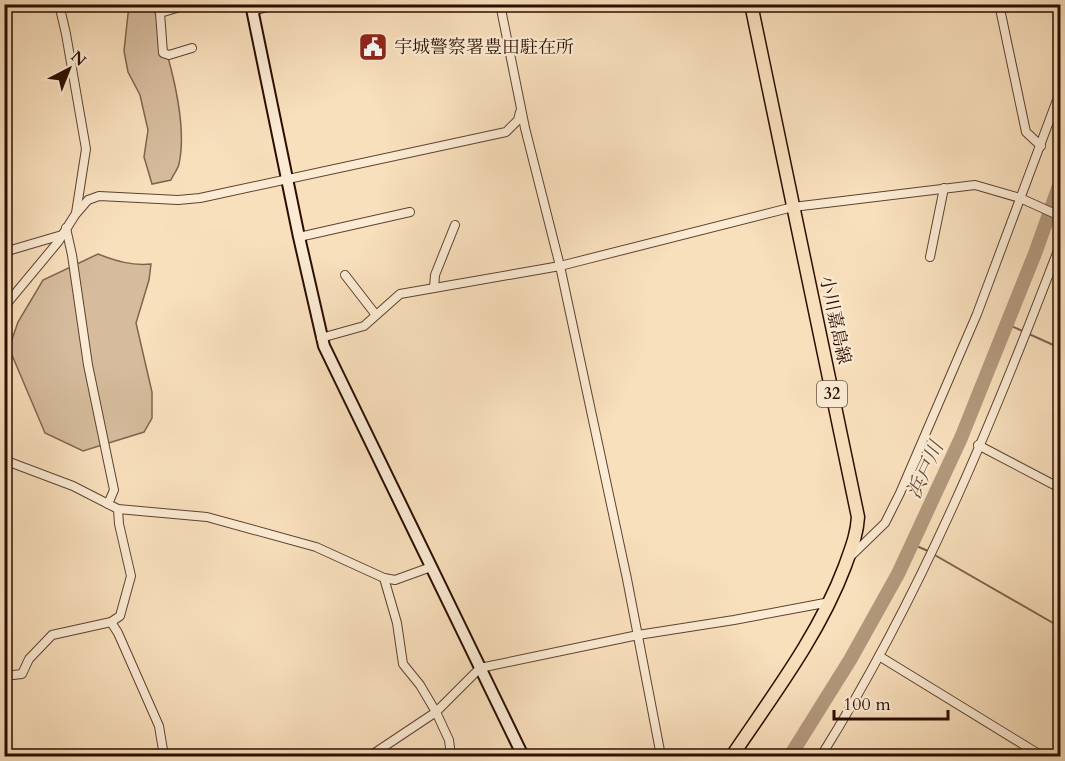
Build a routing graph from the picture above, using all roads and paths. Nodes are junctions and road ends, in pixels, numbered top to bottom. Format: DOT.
graph roads {
  1 [pos="58,4"];
  2 [pos="156,4"];
  3 [pos="190,4"];
  4 [pos="279,4"];
  5 [pos="500,4"];
  6 [pos="751,4"];
  7 [pos="999,4"];
  8 [pos="252,8"];
  9 [pos="160,13"];
  10 [pos="192,48"];
  11 [pos="1060,92"];
  12 [pos="521,106"];
  13 [pos="1041,146"];
  14 [pos="287,179"];
  15 [pos="944,188"];
  16 [pos="1020,198"];
  17 [pos="793,207"];
  18 [pos="410,212"];
  19 [pos="75,215"];
  20 [pos="1060,216"];
  21 [pos="455,225"];
  22 [pos="64,232"];
  23 [pos="299,237"];
  24 [pos="1060,245"];
  25 [pos="4,252"];
  26 [pos="930,257"];
  27 [pos="560,266"];
  28 [pos="345,275"];
  29 [pos="434,288"];
  30 [pos="4,307"];
  31 [pos="376,315"];
  32 [pos="321,338"];
  33 [pos="978,445"];
  34 [pos="4,460"];
  35 [pos="1060,488"];
  36 [pos="108,504"];
  37 [pos="118,509"];
  38 [pos="846,561"];
  39 [pos="431,567"];
  40 [pos="384,578"];
  41 [pos="830,602"];
  42 [pos="111,622"];
  43 [pos="638,635"];
  44 [pos="879,656"];
  45 [pos="480,668"];
  46 [pos="4,676"];
  47 [pos="436,712"];
  48 [pos="164,756"];
  49 [pos="370,756"];
  50 [pos="451,756"];
  51 [pos="523,756"];
  52 [pos="661,756"];
  53 [pos="732,756"];
  54 [pos="821,756"];
  55 [pos="1042,756"];
  1 -- 19 [label="street"];
  2 -- 9 [label="street"];
  3 -- 9 [label="street"];
  4 -- 8 [label="street"];
  5 -- 12 [label="street"];
  6 -- 17 [label="main road, 小川嘉島線 / 32"];
  7 -- 13 [label="street"];
  8 -- 14 [label="street"];
  9 -- 10 [label="street"];
  11 -- 13 [label="street"];
  12 -- 14 [label="street"];
  12 -- 27 [label="street"];
  13 -- 16 [label="street"];
  14 -- 19 [label="street"];
  14 -- 23 [label="street"];
  15 -- 16 [label="street"];
  15 -- 17 [label="street"];
  15 -- 26 [label="street"];
  16 -- 20 [label="street"];
  16 -- 38 [label="street"];
  17 -- 27 [label="street"];
  17 -- 38 [label="main road, 小川嘉島線 / 32"];
  18 -- 23 [label="street"];
  19 -- 22 [label="street"];
  21 -- 29 [label="street"];
  22 -- 25 [label="street"];
  22 -- 30 [label="street"];
  22 -- 36 [label="street"];
  23 -- 32 [label="street"];
  24 -- 33 [label="street"];
  27 -- 29 [label="street"];
  27 -- 43 [label="street"];
  28 -- 31 [label="street"];
  29 -- 31 [label="street"];
  31 -- 32 [label="street"];
  32 -- 39 [label="street"];
  33 -- 35 [label="street"];
  33 -- 44 [label="street"];
  34 -- 36 [label="street"];
  36 -- 37 [label="street"];
  37 -- 40 [label="street"];
  37 -- 42 [label="street"];
  38 -- 41 [label="main road, 小川嘉島線 / 32"];
  39 -- 40 [label="street"];
  39 -- 45 [label="street"];
  40 -- 47 [label="street"];
  41 -- 43 [label="street"];
  41 -- 53 [label="main road, 小川嘉島線 / 32"];
  42 -- 46 [label="street"];
  42 -- 48 [label="street"];
  43 -- 45 [label="street"];
  43 -- 52 [label="street"];
  44 -- 54 [label="street"];
  44 -- 55 [label="street"];
  45 -- 47 [label="street"];
  45 -- 51 [label="street"];
  47 -- 49 [label="street"];
  47 -- 50 [label="street"];
}
